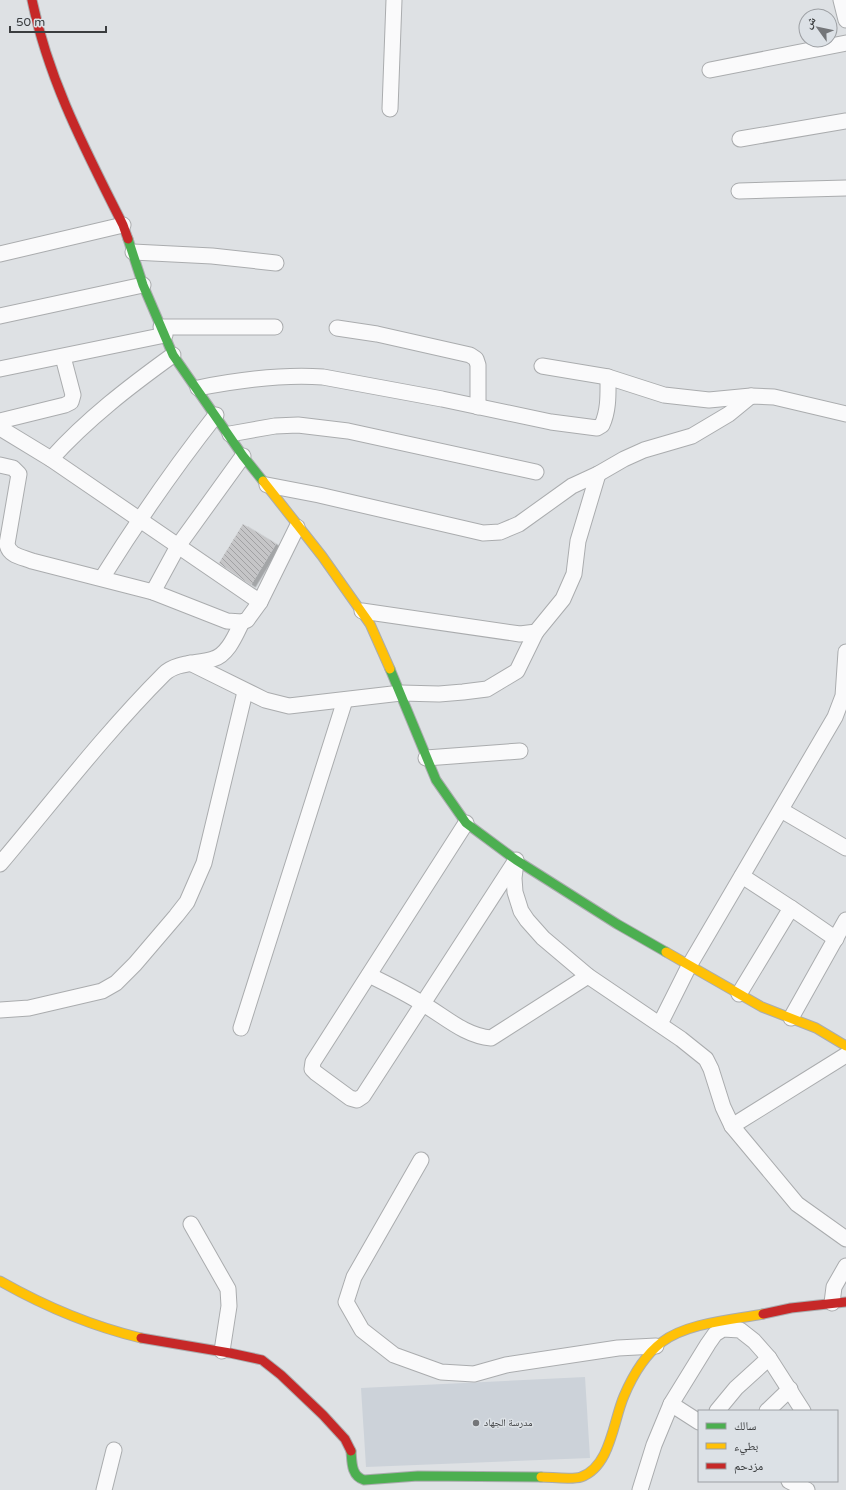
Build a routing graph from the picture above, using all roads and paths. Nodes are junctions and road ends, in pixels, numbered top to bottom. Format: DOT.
graph roads {
  1 [pos="32,0"];
  2 [pos="394,0"];
  3 [pos="841,0"];
  4 [pos="846,20"];
  5 [pos="846,43"];
  6 [pos="710,70"];
  7 [pos="390,109"];
  8 [pos="846,122"];
  9 [pos="740,138"];
  10 [pos="846,188"];
  11 [pos="739,191"];
  12 [pos="123,225"];
  13 [pos="133,252"];
  14 [pos="0,254"];
  15 [pos="276,263"];
  16 [pos="143,285"];
  17 [pos="0,316"];
  18 [pos="275,327"];
  19 [pos="336,328"];
  20 [pos="163,331"];
  21 [pos="173,355"];
  22 [pos="63,357"];
  23 [pos="542,366"];
  24 [pos="0,369"];
  25 [pos="608,377"];
  26 [pos="198,388"];
  27 [pos="751,396"];
  28 [pos="478,407"];
  29 [pos="846,414"];
  30 [pos="216,415"];
  31 [pos="0,421"];
  32 [pos="0,428"];
  33 [pos="230,434"];
  34 [pos="244,456"];
  35 [pos="51,459"];
  36 [pos="0,465"];
  37 [pos="536,472"];
  38 [pos="598,474"];
  39 [pos="266,486"];
  40 [pos="5,520"];
  41 [pos="138,520"];
  42 [pos="297,527"];
  43 [pos="178,546"];
  44 [pos="102,578"];
  45 [pos="153,592"];
  46 [pos="260,602"];
  47 [pos="362,611"];
  48 [pos="242,622"];
  49 [pos="536,632"];
  50 [pos="846,652"];
  51 [pos="190,663"];
  52 [pos="846,668"];
  53 [pos="245,692"];
  54 [pos="401,693"];
  55 [pos="345,700"];
  56 [pos="520,751"];
  57 [pos="426,758"];
  58 [pos="781,810"];
  59 [pos="466,823"];
  60 [pos="846,848"];
  61 [pos="516,860"];
  62 [pos="0,864"];
  63 [pos="742,876"];
  64 [pos="791,908"];
  65 [pos="846,920"];
  66 [pos="836,939"];
  67 [pos="689,966"];
  68 [pos="369,975"];
  69 [pos="588,976"];
  70 [pos="739,994"];
  71 [pos="423,1004"];
  72 [pos="0,1010"];
  73 [pos="791,1018"];
  74 [pos="660,1024"];
  75 [pos="241,1028"];
  76 [pos="846,1046"];
  77 [pos="846,1055"];
  78 [pos="732,1126"];
  79 [pos="421,1160"];
  80 [pos="191,1224"];
  81 [pos="846,1239"];
  82 [pos="846,1266"];
  83 [pos="0,1281"];
  84 [pos="839,1302"];
  85 [pos="656,1346"];
  86 [pos="222,1351"];
  87 [pos="769,1358"];
  88 [pos="790,1389"];
  89 [pos="671,1404"];
  90 [pos="718,1410"];
  91 [pos="768,1410"];
  92 [pos="802,1410"];
  93 [pos="698,1421"];
  94 [pos="114,1450"];
  95 [pos="791,1482"];
  96 [pos="378,1484"];
  97 [pos="570,1484"];
  98 [pos="104,1490"];
  99 [pos="640,1490"];
  100 [pos="807,1490"];
  1 -- 12 [label="street"];
  2 -- 7 [label="street"];
  3 -- 4 [label="street"];
  5 -- 6 [label="street"];
  8 -- 9 [label="street"];
  10 -- 11 [label="street"];
  12 -- 13 [label="street"];
  12 -- 14 [label="street"];
  13 -- 15 [label="street"];
  13 -- 16 [label="street"];
  16 -- 17 [label="street"];
  16 -- 20 [label="street"];
  18 -- 20 [label="street"];
  19 -- 28 [label="street"];
  20 -- 21 [label="street"];
  20 -- 22 [label="street"];
  21 -- 26 [label="street"];
  21 -- 35 [label="street"];
  22 -- 24 [label="street"];
  22 -- 31 [label="street"];
  23 -- 25 [label="street"];
  25 -- 27 [label="street"];
  25 -- 28 [label="street"];
  26 -- 28 [label="street"];
  26 -- 30 [label="street"];
  27 -- 29 [label="street"];
  27 -- 38 [label="street"];
  30 -- 33 [label="street"];
  30 -- 41 [label="street"];
  32 -- 35 [label="street"];
  33 -- 34 [label="street"];
  33 -- 37 [label="street"];
  34 -- 39 [label="street"];
  34 -- 43 [label="street"];
  35 -- 41 [label="street"];
  36 -- 40 [label="street"];
  38 -- 39 [label="street"];
  38 -- 49 [label="street"];
  39 -- 42 [label="street"];
  40 -- 44 [label="street"];
  41 -- 43 [label="street"];
  41 -- 44 [label="street"];
  42 -- 46 [label="street"];
  42 -- 47 [label="street"];
  43 -- 45 [label="street"];
  43 -- 46 [label="street"];
  44 -- 45 [label="street"];
  45 -- 48 [label="street"];
  46 -- 48 [label="street"];
  47 -- 49 [label="street"];
  47 -- 54 [label="street"];
  48 -- 51 [label="street"];
  49 -- 54 [label="street"];
  50 -- 52 [label="street"];
  51 -- 53 [label="street"];
  51 -- 62 [label="street"];
  52 -- 58 [label="street"];
  53 -- 55 [label="street"];
  53 -- 72 [label="street"];
  54 -- 55 [label="street"];
  54 -- 57 [label="street"];
  55 -- 75 [label="street"];
  56 -- 57 [label="street"];
  57 -- 59 [label="street"];
  58 -- 60 [label="street"];
  58 -- 63 [label="street"];
  59 -- 61 [label="street"];
  59 -- 68 [label="street"];
  61 -- 67 [label="street"];
  61 -- 69 [label="street"];
  61 -- 71 [label="street"];
  63 -- 64 [label="street"];
  63 -- 67 [label="street"];
  64 -- 66 [label="street"];
  64 -- 70 [label="street"];
  65 -- 66 [label="street"];
  66 -- 73 [label="street"];
  67 -- 70 [label="street"];
  67 -- 74 [label="street"];
  68 -- 71 [label="street"];
  68 -- 71 [label="street"];
  69 -- 71 [label="street"];
  69 -- 74 [label="street"];
  70 -- 73 [label="street"];
  73 -- 76 [label="street"];
  74 -- 78 [label="street"];
  77 -- 78 [label="street"];
  78 -- 81 [label="street"];
  79 -- 85 [label="street"];
  80 -- 86 [label="street"];
  82 -- 84 [label="street"];
  83 -- 86 [label="street"];
  84 -- 85 [label="street"];
  85 -- 97 [label="street"];
  86 -- 96 [label="street"];
  87 -- 88 [label="street"];
  87 -- 89 [label="street"];
  87 -- 90 [label="street"];
  88 -- 91 [label="street"];
  88 -- 92 [label="street"];
  89 -- 93 [label="street"];
  89 -- 99 [label="street"];
  94 -- 98 [label="street"];
  95 -- 100 [label="street"];
  96 -- 97 [label="street"];
}
